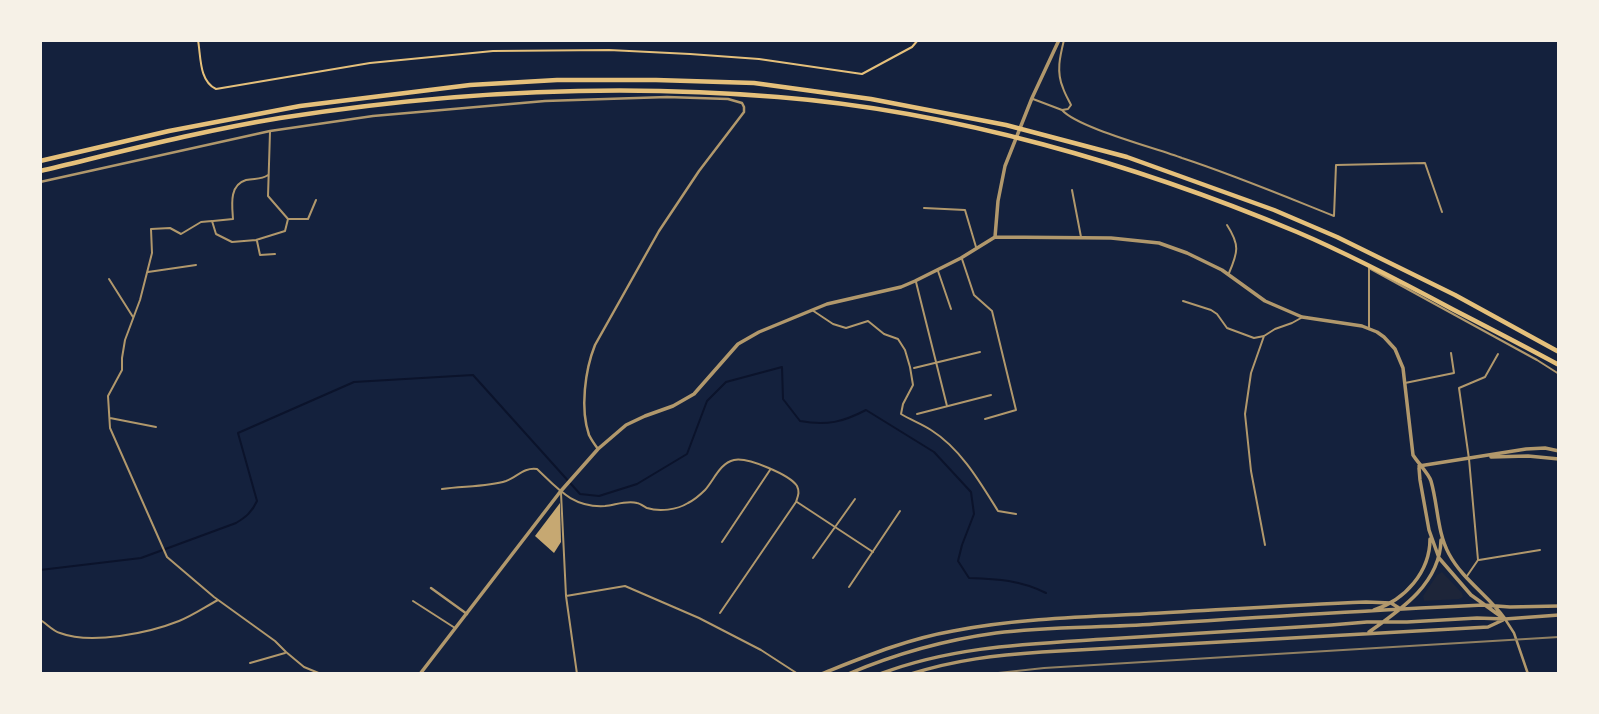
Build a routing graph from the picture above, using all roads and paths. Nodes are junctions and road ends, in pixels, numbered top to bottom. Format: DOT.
graph roads {
  1 [pos="198,40"];
  2 [pos="918,40"];
  3 [pos="1062,40"];
  4 [pos="1032,98"];
  5 [pos="1062,110"];
  6 [pos="270,131"];
  7 [pos="40,161"];
  8 [pos="40,171"];
  9 [pos="268,174"];
  10 [pos="40,182"];
  11 [pos="1072,190"];
  12 [pos="316,201"];
  13 [pos="924,208"];
  14 [pos="1442,212"];
  15 [pos="288,219"];
  16 [pos="212,221"];
  17 [pos="1227,225"];
  18 [pos="995,237"];
  19 [pos="1081,238"];
  20 [pos="256,240"];
  21 [pos="976,248"];
  22 [pos="275,254"];
  23 [pos="961,258"];
  24 [pos="196,265"];
  25 [pos="938,270"];
  26 [pos="147,272"];
  27 [pos="1228,274"];
  28 [pos="109,279"];
  29 [pos="915,281"];
  30 [pos="1182,301"];
  31 [pos="951,309"];
  32 [pos="811,310"];
  33 [pos="1301,317"];
  34 [pos="134,318"];
  35 [pos="1369,328"];
  36 [pos="1264,336"];
  37 [pos="980,352"];
  38 [pos="1559,352"];
  39 [pos="1451,354"];
  40 [pos="1498,355"];
  41 [pos="936,363"];
  42 [pos="1559,365"];
  43 [pos="914,368"];
  44 [pos="1559,374"];
  45 [pos="1404,383"];
  46 [pos="991,395"];
  47 [pos="947,406"];
  48 [pos="917,414"];
  49 [pos="108,418"];
  50 [pos="985,419"];
  51 [pos="156,427"];
  52 [pos="598,449"];
  53 [pos="1559,451"];
  54 [pos="1476,458"];
  55 [pos="1469,459"];
  56 [pos="1559,459"];
  57 [pos="1419,466"];
  58 [pos="770,469"];
  59 [pos="442,489"];
  60 [pos="561,492"];
  61 [pos="855,499"];
  62 [pos="796,502"];
  63 [pos="900,511"];
  64 [pos="1016,514"];
  65 [pos="835,526"];
  66 [pos="1429,530"];
  67 [pos="1441,534"];
  68 [pos="722,542"];
  69 [pos="1265,545"];
  70 [pos="1540,550"];
  71 [pos="873,552"];
  72 [pos="813,558"];
  73 [pos="1439,558"];
  74 [pos="1478,560"];
  75 [pos="1466,577"];
  76 [pos="849,587"];
  77 [pos="431,588"];
  78 [pos="566,596"];
  79 [pos="219,600"];
  80 [pos="413,601"];
  81 [pos="1391,603"];
  82 [pos="1304,605"];
  83 [pos="1483,605"];
  84 [pos="1493,606"];
  85 [pos="1559,606"];
  86 [pos="1401,609"];
  87 [pos="1367,612"];
  88 [pos="720,613"];
  89 [pos="467,614"];
  90 [pos="1305,615"];
  91 [pos="1559,615"];
  92 [pos="1505,619"];
  93 [pos="42,621"];
  94 [pos="1383,622"];
  95 [pos="456,629"];
  96 [pos="1368,633"];
  97 [pos="923,638"];
  98 [pos="925,647"];
  99 [pos="286,652"];
  100 [pos="250,663"];
  101 [pos="796,673"];
  102 [pos="321,674"];
  103 [pos="420,674"];
  104 [pos="577,674"];
  105 [pos="821,674"];
  106 [pos="848,674"];
  107 [pos="880,674"];
  108 [pos="911,674"];
  109 [pos="1528,674"];
  1 -- 2 [label="path"];
  3 -- 4 [label="street"];
  3 -- 5 [label="lane"];
  4 -- 5 [label="lane"];
  4 -- 18 [label="street"];
  5 -- 14 [label="lane"];
  6 -- 9 [label="lane"];
  6 -- 10 [label="street"];
  6 -- 52 [label="street"];
  7 -- 38 [label="highway"];
  8 -- 42 [label="highway"];
  9 -- 15 [label="lane"];
  9 -- 16 [label="lane"];
  11 -- 19 [label="lane"];
  12 -- 15 [label="lane"];
  13 -- 21 [label="lane"];
  15 -- 20 [label="lane"];
  16 -- 20 [label="lane"];
  16 -- 26 [label="lane"];
  17 -- 27 [label="lane"];
  18 -- 19 [label="street"];
  18 -- 21 [label="street"];
  19 -- 27 [label="street"];
  20 -- 22 [label="lane"];
  21 -- 23 [label="street"];
  23 -- 25 [label="street"];
  23 -- 50 [label="lane"];
  24 -- 26 [label="lane"];
  25 -- 29 [label="street"];
  25 -- 31 [label="lane"];
  26 -- 34 [label="lane"];
  27 -- 33 [label="street"];
  28 -- 34 [label="lane"];
  29 -- 32 [label="street"];
  29 -- 41 [label="lane"];
  30 -- 36 [label="lane"];
  32 -- 52 [label="street"];
  32 -- 64 [label="lane"];
  33 -- 35 [label="street"];
  33 -- 36 [label="lane"];
  34 -- 49 [label="lane"];
  35 -- 44 [label="lane"];
  35 -- 45 [label="street"];
  36 -- 69 [label="lane"];
  37 -- 41 [label="lane"];
  39 -- 45 [label="lane"];
  40 -- 55 [label="lane"];
  41 -- 43 [label="lane"];
  41 -- 47 [label="lane"];
  45 -- 57 [label="street"];
  46 -- 47 [label="lane"];
  47 -- 48 [label="lane"];
  49 -- 51 [label="lane"];
  49 -- 79 [label="lane"];
  52 -- 60 [label="street"];
  53 -- 54 [label="street"];
  54 -- 55 [label="street"];
  54 -- 56 [label="street"];
  55 -- 57 [label="street"];
  55 -- 74 [label="lane"];
  57 -- 66 [label="street"];
  57 -- 67 [label="street"];
  58 -- 60 [label="lane"];
  58 -- 62 [label="lane"];
  58 -- 68 [label="lane"];
  59 -- 60 [label="lane"];
  60 -- 78 [label="lane"];
  60 -- 89 [label="street"];
  61 -- 65 [label="lane"];
  62 -- 65 [label="lane"];
  62 -- 88 [label="lane"];
  63 -- 71 [label="lane"];
  65 -- 71 [label="lane"];
  65 -- 72 [label="lane"];
  66 -- 73 [label="street"];
  66 -- 81 [label="street"];
  67 -- 73 [label="street"];
  67 -- 75 [label="street"];
  70 -- 74 [label="lane"];
  71 -- 76 [label="lane"];
  73 -- 83 [label="street"];
  73 -- 86 [label="street"];
  74 -- 75 [label="lane"];
  75 -- 84 [label="street"];
  77 -- 89 [label="street"];
  78 -- 101 [label="lane"];
  78 -- 104 [label="lane"];
  79 -- 93 [label="lane"];
  79 -- 99 [label="lane"];
  80 -- 95 [label="lane"];
  81 -- 82 [label="street"];
  81 -- 86 [label="street"];
  81 -- 87 [label="street"];
  82 -- 90 [label="street"];
  82 -- 97 [label="street"];
  83 -- 84 [label="street"];
  83 -- 86 [label="street"];
  83 -- 92 [label="street"];
  84 -- 85 [label="street"];
  84 -- 92 [label="street"];
  86 -- 87 [label="street"];
  86 -- 94 [label="street"];
  87 -- 90 [label="street"];
  89 -- 95 [label="street"];
  90 -- 98 [label="street"];
  91 -- 92 [label="street"];
  92 -- 94 [label="street"];
  92 -- 96 [label="street"];
  92 -- 109 [label="street"];
  94 -- 96 [label="street"];
  94 -- 107 [label="street"];
  95 -- 103 [label="street"];
  96 -- 108 [label="street"];
  97 -- 98 [label="street"];
  97 -- 105 [label="street"];
  98 -- 106 [label="street"];
  99 -- 100 [label="lane"];
  99 -- 102 [label="lane"];
}
